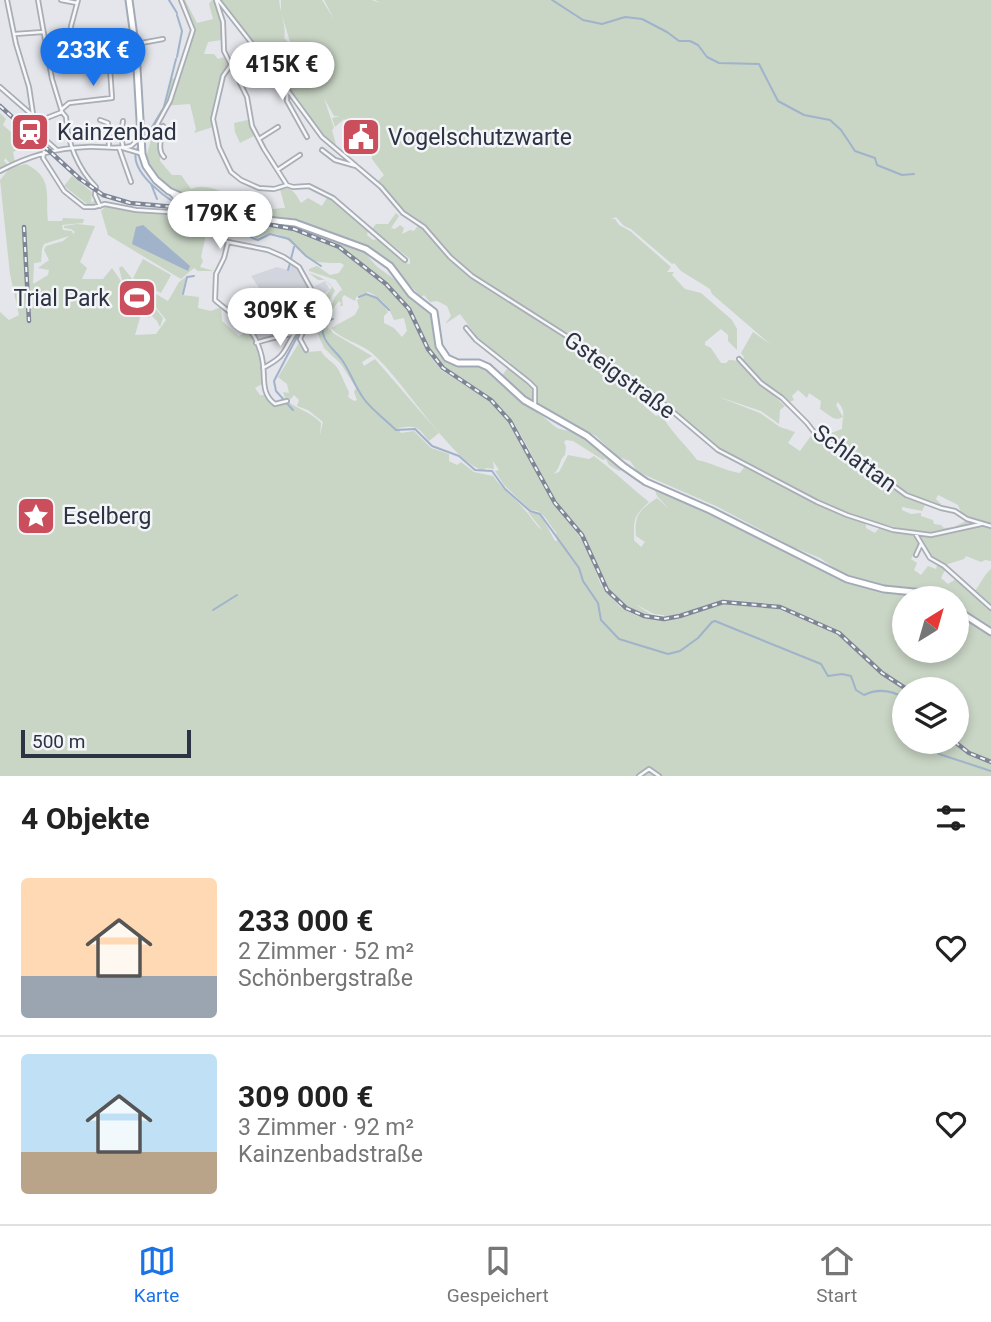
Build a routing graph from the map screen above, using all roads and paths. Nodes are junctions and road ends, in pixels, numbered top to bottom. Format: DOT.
graph roads {
  1 [pos="7,0"];
  2 [pos="38,0"];
  3 [pos="61,0"];
  4 [pos="129,0"];
  5 [pos="181,0"];
  6 [pos="217,0"];
  7 [pos="78,2"];
  8 [pos="43,32"];
  9 [pos="14,35"];
  10 [pos="163,39"];
  11 [pos="136,48"];
  12 [pos="109,54"];
  13 [pos="70,56"];
  14 [pos="51,60"];
  15 [pos="230,66"];
  16 [pos="0,86"];
  17 [pos="287,88"];
  18 [pos="32,106"];
  19 [pos="28,110"];
  20 [pos="62,111"];
  21 [pos="33,114"];
  22 [pos="100,120"];
  23 [pos="39,121"];
  24 [pos="123,121"];
  25 [pos="278,127"];
  26 [pos="149,137"];
  27 [pos="307,137"];
  28 [pos="259,139"];
  29 [pos="141,141"];
  30 [pos="109,147"];
  31 [pos="73,148"];
  32 [pos="121,148"];
  33 [pos="57,150"];
  34 [pos="322,150"];
  35 [pos="44,152"];
  36 [pos="138,153"];
  37 [pos="300,155"];
  38 [pos="164,157"];
  39 [pos="356,166"];
  40 [pos="279,169"];
  41 [pos="0,171"];
  42 [pos="131,182"];
  43 [pos="288,185"];
  44 [pos="169,191"];
  45 [pos="100,206"];
  46 [pos="196,214"];
  47 [pos="228,242"];
  48 [pos="405,260"];
  49 [pos="311,325"];
  50 [pos="466,328"];
  51 [pos="299,332"];
  52 [pos="257,343"];
  53 [pos="306,350"];
  54 [pos="739,359"];
  55 [pos="263,368"];
  56 [pos="287,401"];
  57 [pos="534,407"];
  58 [pos="981,524"];
  59 [pos="991,526"];
  60 [pos="915,533"];
  61 [pos="921,544"];
  62 [pos="916,555"];
  63 [pos="892,590"];
  64 [pos="991,608"];
  65 [pos="970,618"];
  66 [pos="991,632"];
  67 [pos="639,776"];
  68 [pos="659,776"];
  1 -- 9 [label="street"];
  2 -- 8 [label="street"];
  3 -- 7 [label="street"];
  4 -- 11 [label="main road"];
  5 -- 26 [label="street"];
  6 -- 15 [label="street"];
  6 -- 17 [label="street, Gsteigstraße"];
  7 -- 13 [label="street"];
  8 -- 9 [label="street"];
  8 -- 14 [label="street"];
  9 -- 18 [label="street"];
  10 -- 11 [label="street"];
  11 -- 12 [label="street"];
  11 -- 29 [label="main road"];
  12 -- 13 [label="street"];
  12 -- 20 [label="street"];
  13 -- 14 [label="street"];
  14 -- 20 [label="street"];
  15 -- 28 [label="street"];
  15 -- 43 [label="street"];
  16 -- 19 [label="street"];
  17 -- 27 [label="street, Gsteigstraße"];
  17 -- 39 [label="street, Gsteigstraße"];
  18 -- 19 [label="street"];
  18 -- 21 [label="street"];
  19 -- 21 [label="street"];
  20 -- 23 [label="street"];
  20 -- 31 [label="street"];
  21 -- 23 [label="street"];
  22 -- 30 [label="street"];
  23 -- 33 [label="street"];
  24 -- 32 [label="street"];
  25 -- 28 [label="street"];
  26 -- 29 [label="street"];
  26 -- 38 [label="street"];
  28 -- 40 [label="street"];
  29 -- 32 [label="street"];
  29 -- 36 [label="main road"];
  30 -- 31 [label="street"];
  30 -- 32 [label="street"];
  31 -- 33 [label="street"];
  31 -- 45 [label="street"];
  32 -- 36 [label="street"];
  32 -- 42 [label="street"];
  33 -- 35 [label="street"];
  34 -- 39 [label="street, Gsteigstraße"];
  35 -- 41 [label="street"];
  35 -- 45 [label="street"];
  36 -- 44 [label="main road"];
  37 -- 40 [label="street"];
  39 -- 60 [label="street, Gsteigstraße"];
  40 -- 43 [label="street"];
  43 -- 48 [label="street"];
  44 -- 46 [label="street"];
  44 -- 57 [label="main road"];
  45 -- 46 [label="street"];
  46 -- 47 [label="street"];
  47 -- 51 [label="street"];
  47 -- 52 [label="street"];
  49 -- 51 [label="street"];
  50 -- 57 [label="street"];
  51 -- 52 [label="street"];
  51 -- 53 [label="street"];
  51 -- 55 [label="street"];
  52 -- 55 [label="street"];
  54 -- 58 [label="street, Schlattan"];
  55 -- 56 [label="street"];
  57 -- 63 [label="main road"];
  58 -- 59 [label="street, Schlattan"];
  58 -- 60 [label="street, Gsteigstraße"];
  60 -- 61 [label="street"];
  61 -- 62 [label="street"];
  61 -- 64 [label="street"];
  65 -- 66 [label="main road"];
  67 -- 68 [label="street"];
}
